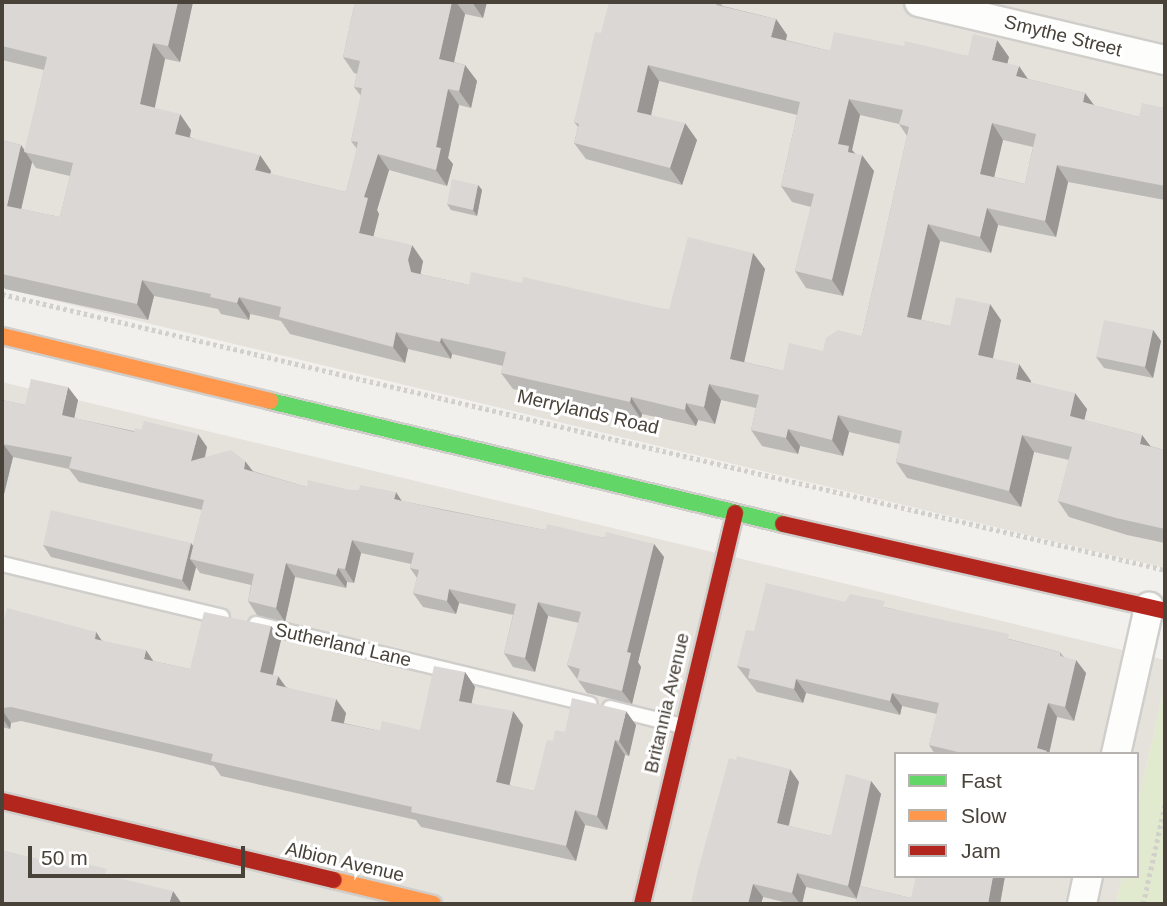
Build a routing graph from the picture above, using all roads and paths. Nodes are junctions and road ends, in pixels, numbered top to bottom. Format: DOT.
graph roads {
  1 [pos="919,2"];
  2 [pos="1165,60"];
  3 [pos="2,294"];
  4 [pos="2,335"];
  5 [pos="735,513"];
  6 [pos="2,564"];
  7 [pos="1165,570"];
  8 [pos="1157,609"];
  9 [pos="683,726"];
  10 [pos="1117,752"];
  11 [pos="2,801"];
  12 [pos="1165,804"];
  13 [pos="1088,878"];
  14 [pos="433,904"];
  15 [pos="642,904"];
  16 [pos="1082,904"];
  17 [pos="1143,904"];
  1 -- 2 [label="street, Smythe Street"];
  3 -- 7 [label="path, Merrylands Road"];
  4 -- 5 [label="main road"];
  5 -- 8 [label="main road"];
  5 -- 9 [label="main road, Britannia Avenue"];
  6 -- 9 [label="lane, Sutherland Lane"];
  8 -- 10 [label="street"];
  9 -- 15 [label="main road, Britannia Avenue"];
  11 -- 14 [label="main road, Albion Avenue"];
  12 -- 17 [label="path"];
  13 -- 16 [label="street"];
}
